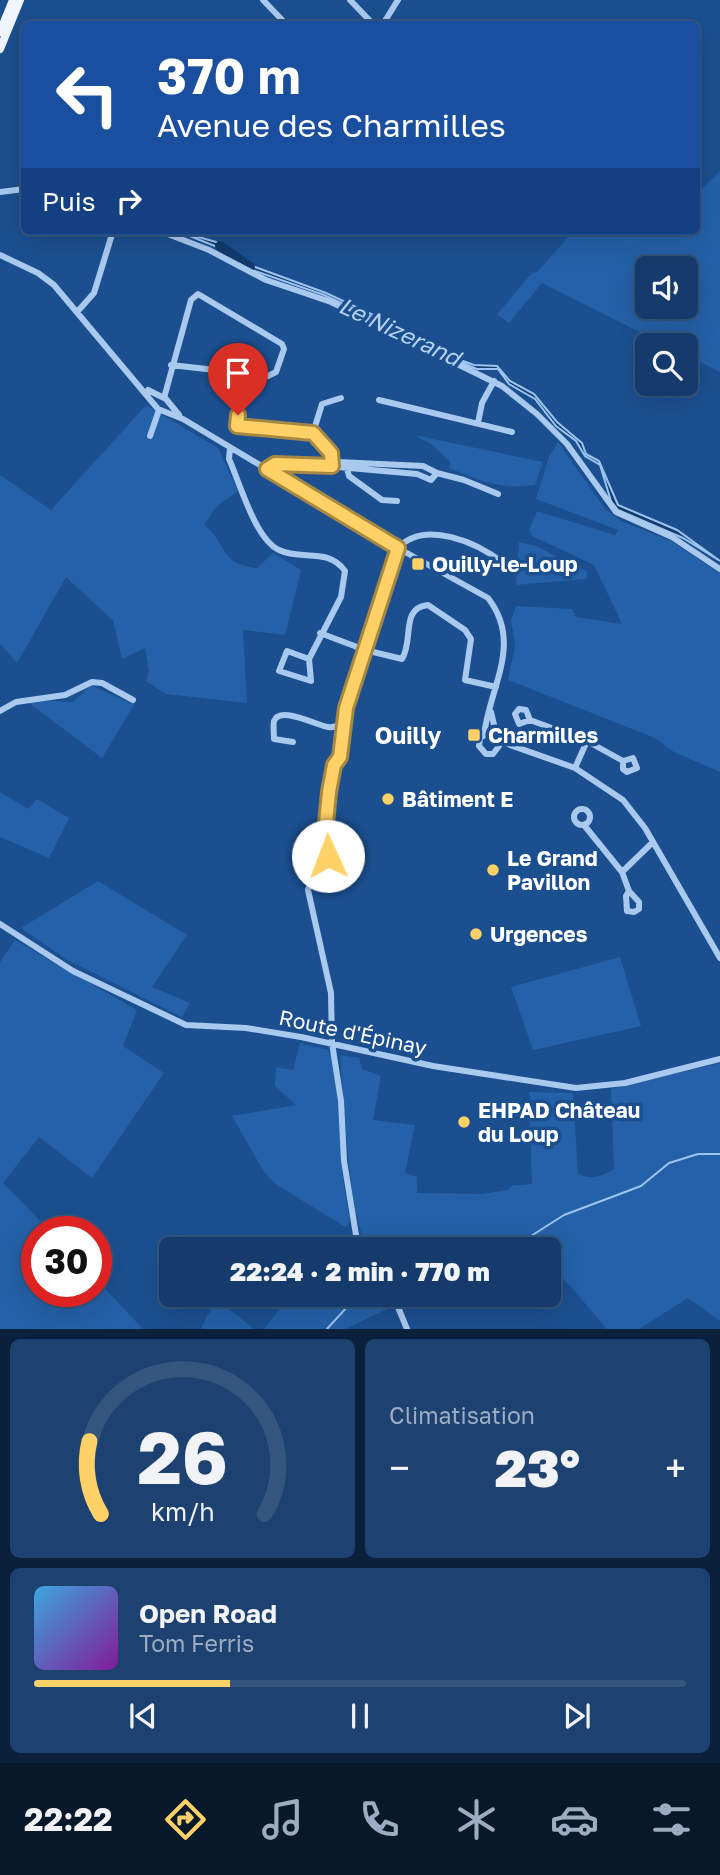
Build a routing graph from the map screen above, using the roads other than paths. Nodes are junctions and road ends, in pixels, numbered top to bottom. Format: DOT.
graph roads {
  1 [pos="13,0"];
  2 [pos="20,0"];
  3 [pos="263,0"];
  4 [pos="350,0"];
  5 [pos="398,0"];
  6 [pos="283,21"];
  7 [pos="370,21"];
  8 [pos="385,21"];
  9 [pos="0,33"];
  10 [pos="0,49"];
  11 [pos="21,189"];
  12 [pos="0,192"];
  13 [pos="112,235"];
  14 [pos="171,235"];
  15 [pos="0,255"];
  16 [pos="78,311"];
  17 [pos="171,365"];
  18 [pos="494,382"];
  19 [pos="341,398"];
  20 [pos="379,400"];
  21 [pos="163,404"];
  22 [pos="238,415"];
  23 [pos="478,424"];
  24 [pos="512,432"];
  25 [pos="313,433"];
  26 [pos="150,436"];
  27 [pos="230,448"];
  28 [pos="335,464"];
  29 [pos="267,469"];
  30 [pos="347,469"];
  31 [pos="437,473"];
  32 [pos="498,494"];
  33 [pos="397,501"];
  34 [pos="398,548"];
  35 [pos="503,564"];
  36 [pos="720,569"];
  37 [pos="320,633"];
  38 [pos="365,650"];
  39 [pos="309,659"];
  40 [pos="496,687"];
  41 [pos="133,700"];
  42 [pos="490,704"];
  43 [pos="0,711"];
  44 [pos="530,720"];
  45 [pos="345,722"];
  46 [pos="484,735"];
  47 [pos="494,735"];
  48 [pos="586,741"];
  49 [pos="293,742"];
  50 [pos="499,745"];
  51 [pos="623,761"];
  52 [pos="575,768"];
  53 [pos="584,825"];
  54 [pos="653,842"];
  55 [pos="622,872"];
  56 [pos="629,891"];
  57 [pos="0,924"];
  58 [pos="720,958"];
  59 [pos="332,1043"];
  60 [pos="720,1059"];
  61 [pos="357,1237"];
  62 [pos="398,1307"];
  63 [pos="407,1329"];
  1 -- 9 [label="main road"];
  2 -- 10 [label="main road"];
  3 -- 6 [label="street"];
  4 -- 7 [label="street"];
  5 -- 8 [label="street"];
  11 -- 12 [label="street"];
  13 -- 16 [label="street"];
  14 -- 18 [label="street"];
  15 -- 16 [label="street"];
  16 -- 21 [label="street"];
  17 -- 17 [label="street"];
  17 -- 21 [label="street"];
  18 -- 23 [label="street"];
  18 -- 36 [label="street"];
  19 -- 25 [label="street"];
  20 -- 23 [label="street"];
  21 -- 26 [label="street"];
  21 -- 27 [label="street"];
  22 -- 25 [label="street"];
  23 -- 24 [label="street"];
  25 -- 28 [label="street"];
  27 -- 29 [label="street"];
  27 -- 37 [label="street"];
  28 -- 29 [label="street"];
  28 -- 30 [label="street"];
  28 -- 31 [label="street"];
  29 -- 34 [label="street"];
  30 -- 31 [label="street"];
  30 -- 33 [label="street"];
  31 -- 32 [label="street"];
  34 -- 35 [label="street"];
  34 -- 38 [label="street"];
  34 -- 40 [label="street"];
  37 -- 38 [label="street"];
  37 -- 39 [label="street"];
  38 -- 40 [label="street"];
  38 -- 45 [label="street"];
  39 -- 39 [label="street"];
  40 -- 42 [label="street"];
  41 -- 43 [label="street"];
  42 -- 46 [label="street"];
  42 -- 47 [label="street"];
  44 -- 48 [label="street"];
  45 -- 49 [label="street"];
  45 -- 59 [label="street"];
  46 -- 47 [label="street"];
  46 -- 50 [label="street"];
  47 -- 50 [label="street"];
  48 -- 51 [label="street"];
  48 -- 52 [label="street"];
  50 -- 52 [label="street"];
  52 -- 54 [label="street"];
  53 -- 55 [label="street"];
  54 -- 55 [label="street"];
  54 -- 58 [label="street"];
  55 -- 56 [label="street"];
  57 -- 59 [label="street, Route d'Épinay"];
  59 -- 60 [label="street, Route d'Épinay"];
  59 -- 61 [label="street"];
  62 -- 63 [label="street"];
}
